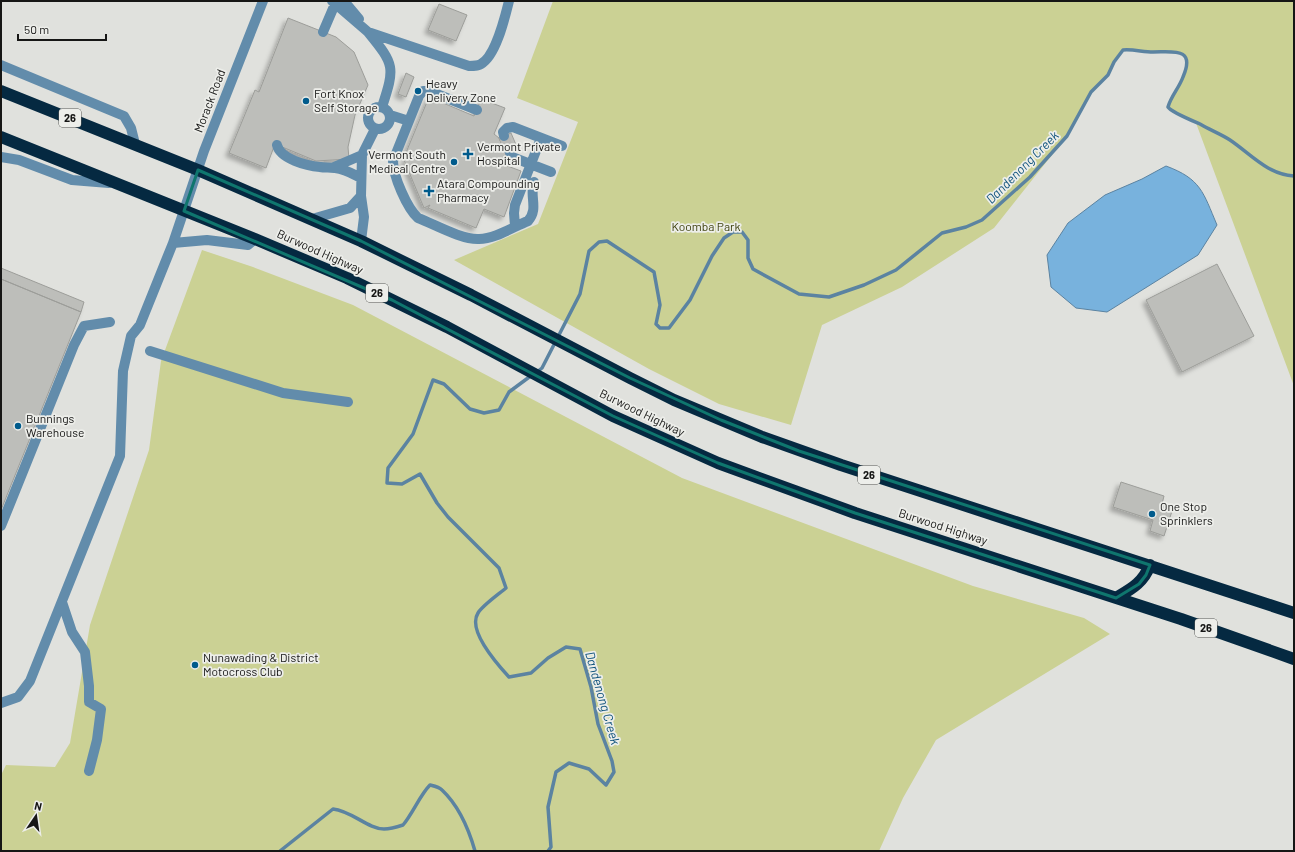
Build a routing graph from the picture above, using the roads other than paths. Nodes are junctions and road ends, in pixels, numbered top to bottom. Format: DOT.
graph roads {
  1 [pos="263,1"];
  2 [pos="509,1"];
  3 [pos="337,2"];
  4 [pos="323,32"];
  5 [pos="368,32"];
  6 [pos="1,65"];
  7 [pos="1,91"];
  8 [pos="382,107"];
  9 [pos="473,111"];
  10 [pos="390,115"];
  11 [pos="409,121"];
  12 [pos="386,126"];
  13 [pos="375,129"];
  14 [pos="405,132"];
  15 [pos="504,136"];
  16 [pos="1,137"];
  17 [pos="541,138"];
  18 [pos="135,144"];
  19 [pos="277,145"];
  20 [pos="562,146"];
  21 [pos="509,150"];
  22 [pos="362,155"];
  23 [pos="1,157"];
  24 [pos="531,164"];
  25 [pos="334,167"];
  26 [pos="198,170"];
  27 [pos="551,172"];
  28 [pos="361,178"];
  29 [pos="534,182"];
  30 [pos="113,183"];
  31 [pos="361,196"];
  32 [pos="184,211"];
  33 [pos="312,219"];
  34 [pos="516,226"];
  35 [pos="255,239"];
  36 [pos="361,241"];
  37 [pos="173,243"];
  38 [pos="110,322"];
  39 [pos="150,351"];
  40 [pos="348,402"];
  41 [pos="1,526"];
  42 [pos="1150,565"];
  43 [pos="1116,598"];
  44 [pos="62,602"];
  45 [pos="1294,614"];
  46 [pos="1294,659"];
  47 [pos="1,703"];
  48 [pos="89,771"];
  1 -- 26 [label="street, Morack Road"];
  2 -- 5 [label="street"];
  3 -- 4 [label="street"];
  3 -- 5 [label="street"];
  5 -- 8 [label="street"];
  6 -- 18 [label="street"];
  7 -- 18 [label="highway, 26"];
  8 -- 10 [label="street"];
  8 -- 13 [label="street"];
  9 -- 11 [label="street"];
  10 -- 11 [label="street"];
  10 -- 12 [label="street"];
  11 -- 14 [label="street"];
  12 -- 13 [label="street"];
  12 -- 14 [label="street"];
  13 -- 22 [label="street"];
  14 -- 34 [label="street"];
  15 -- 17 [label="street"];
  16 -- 30 [label="highway, Burwood Highway / 26"];
  17 -- 20 [label="street"];
  17 -- 24 [label="street"];
  18 -- 26 [label="highway, 26"];
  19 -- 25 [label="street"];
  21 -- 24 [label="street"];
  22 -- 25 [label="street"];
  22 -- 28 [label="street"];
  23 -- 30 [label="street"];
  24 -- 27 [label="street"];
  24 -- 34 [label="street"];
  25 -- 28 [label="street"];
  26 -- 32 [label="street, Morack Road"];
  26 -- 33 [label="highway, 26"];
  28 -- 31 [label="street"];
  29 -- 34 [label="street"];
  30 -- 32 [label="highway, Burwood Highway / 26"];
  31 -- 33 [label="street"];
  31 -- 36 [label="street"];
  32 -- 35 [label="highway, Burwood Highway / 26"];
  32 -- 37 [label="street, Morack Road"];
  33 -- 36 [label="highway, 26"];
  35 -- 37 [label="street"];
  35 -- 43 [label="highway, Burwood Highway / 26"];
  36 -- 42 [label="highway, 26"];
  37 -- 44 [label="street, Morack Road"];
  38 -- 41 [label="street"];
  39 -- 40 [label="street"];
  42 -- 43 [label="highway"];
  42 -- 45 [label="highway, 26"];
  43 -- 46 [label="highway, Burwood Highway / 26"];
  44 -- 47 [label="street, Morack Road"];
  44 -- 48 [label="street"];
}
